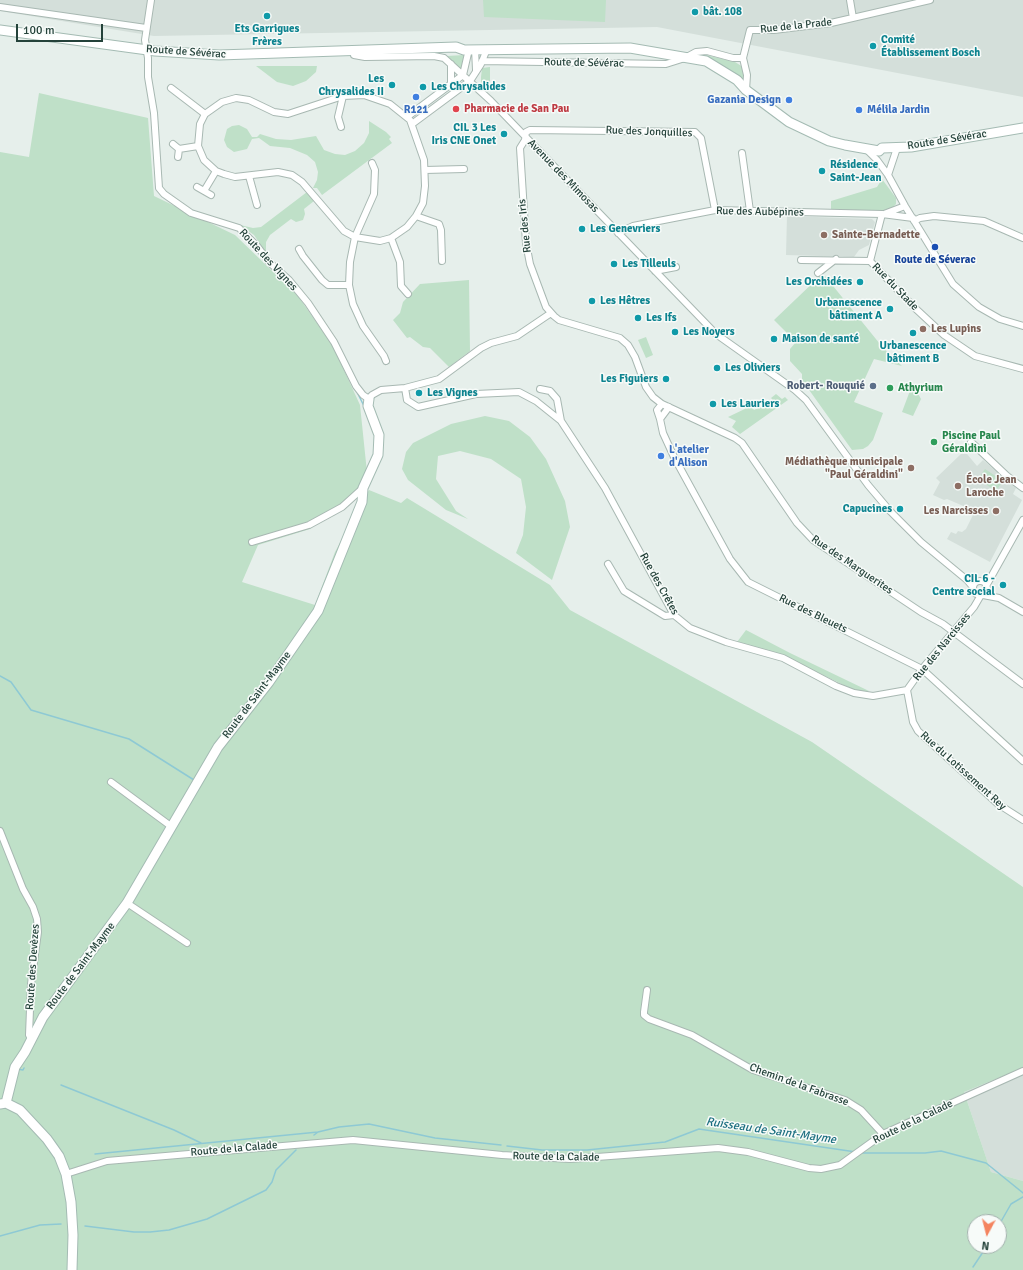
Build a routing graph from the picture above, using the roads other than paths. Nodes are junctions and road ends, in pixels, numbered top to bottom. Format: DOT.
graph roads {
  1 [pos="151,0"];
  2 [pos="850,0"];
  3 [pos="930,0"];
  4 [pos="0,7"];
  5 [pos="853,18"];
  6 [pos="146,28"];
  7 [pos="0,30"];
  8 [pos="0,34"];
  9 [pos="55,41"];
  10 [pos="469,49"];
  11 [pos="487,49"];
  12 [pos="147,53"];
  13 [pos="354,55"];
  14 [pos="685,58"];
  15 [pos="743,58"];
  16 [pos="482,61"];
  17 [pos="451,64"];
  18 [pos="476,70"];
  19 [pos="463,75"];
  20 [pos="470,81"];
  21 [pos="451,83"];
  22 [pos="171,88"];
  23 [pos="746,90"];
  24 [pos="343,96"];
  25 [pos="205,114"];
  26 [pos="407,117"];
  27 [pos="412,124"];
  28 [pos="1023,125"];
  29 [pos="341,128"];
  30 [pos="1023,128"];
  31 [pos="1012,129"];
  32 [pos="525,136"];
  33 [pos="173,144"];
  34 [pos="198,146"];
  35 [pos="883,148"];
  36 [pos="897,148"];
  37 [pos="179,149"];
  38 [pos="866,149"];
  39 [pos="742,153"];
  40 [pos="178,156"];
  41 [pos="877,160"];
  42 [pos="372,162"];
  43 [pos="464,169"];
  44 [pos="426,170"];
  45 [pos="216,171"];
  46 [pos="888,175"];
  47 [pos="249,176"];
  48 [pos="197,187"];
  49 [pos="204,191"];
  50 [pos="211,195"];
  51 [pos="257,205"];
  52 [pos="904,206"];
  53 [pos="715,210"];
  54 [pos="750,211"];
  55 [pos="882,214"];
  56 [pos="416,216"];
  57 [pos="913,220"];
  58 [pos="618,233"];
  59 [pos="355,237"];
  60 [pos="392,238"];
  61 [pos="1023,238"];
  62 [pos="300,249"];
  63 [pos="836,259"];
  64 [pos="801,260"];
  65 [pos="442,261"];
  66 [pos="870,261"];
  67 [pos="676,267"];
  68 [pos="655,271"];
  69 [pos="818,273"];
  70 [pos="349,285"];
  71 [pos="408,294"];
  72 [pos="551,313"];
  73 [pos="1023,326"];
  74 [pos="386,361"];
  75 [pos="1023,369"];
  76 [pos="405,388"];
  77 [pos="540,389"];
  78 [pos="369,399"];
  79 [pos="662,404"];
  80 [pos="669,407"];
  81 [pos="660,419"];
  82 [pos="561,421"];
  83 [pos="970,442"];
  84 [pos="363,488"];
  85 [pos="1023,488"];
  86 [pos="1023,520"];
  87 [pos="252,542"];
  88 [pos="608,564"];
  89 [pos="967,580"];
  90 [pos="983,584"];
  91 [pos="973,587"];
  92 [pos="980,595"];
  93 [pos="994,597"];
  94 [pos="1023,612"];
  95 [pos="674,615"];
  96 [pos="953,632"];
  97 [pos="922,669"];
  98 [pos="1023,684"];
  99 [pos="907,690"];
  100 [pos="1023,761"];
  101 [pos="111,782"];
  102 [pos="1023,820"];
  103 [pos="172,827"];
  104 [pos="0,830"];
  105 [pos="127,904"];
  106 [pos="187,944"];
  107 [pos="647,990"];
  108 [pos="31,1039"];
  109 [pos="1023,1071"];
  110 [pos="2,1102"];
  111 [pos="883,1134"];
  112 [pos="66,1174"];
  113 [pos="72,1267"];
  1 -- 6 [label="street, Route des Vignes"];
  2 -- 5 [label="street"];
  3 -- 5 [label="street, Rue de la Prade"];
  4 -- 6 [label="street"];
  5 -- 15 [label="street, Rue de la Prade"];
  6 -- 12 [label="street, Route des Vignes"];
  7 -- 9 [label="main road, Route de Sévérac"];
  8 -- 9 [label="main road, Route de Sévérac"];
  9 -- 12 [label="main road, Route de Sévérac"];
  10 -- 11 [label="main road, Route de Sévérac"];
  10 -- 12 [label="main road, Route de Sévérac"];
  10 -- 13 [label="main road, Route de Sévérac"];
  10 -- 18 [label="street"];
  10 -- 19 [label="street"];
  11 -- 14 [label="main road, Route de Sévérac"];
  11 -- 16 [label="street"];
  12 -- 13 [label="main road, Route de Sévérac"];
  12 -- 78 [label="street, Route des Vignes"];
  13 -- 17 [label="street, Avenue des Mimosas"];
  14 -- 15 [label="street"];
  14 -- 16 [label="street, Route de Sévérac"];
  14 -- 23 [label="main road, Route de Sévérac"];
  15 -- 23 [label="street"];
  16 -- 18 [label="street"];
  17 -- 19 [label="street, Avenue des Mimosas"];
  17 -- 21 [label="street"];
  18 -- 20 [label="street"];
  19 -- 20 [label="street, Avenue des Mimosas"];
  19 -- 21 [label="street"];
  20 -- 27 [label="street"];
  20 -- 32 [label="street, Avenue des Mimosas"];
  21 -- 26 [label="street"];
  22 -- 25 [label="street"];
  23 -- 38 [label="main road, Route de Sévérac"];
  24 -- 25 [label="street"];
  24 -- 26 [label="street"];
  24 -- 29 [label="street"];
  25 -- 34 [label="street"];
  26 -- 27 [label="street"];
  27 -- 44 [label="street"];
  28 -- 31 [label="main road, Route de Sévérac"];
  30 -- 31 [label="main road, Route de Sévérac"];
  31 -- 36 [label="main road, Route de Sévérac"];
  32 -- 53 [label="street, Rue des Jonquilles"];
  32 -- 58 [label="street, Avenue des Mimosas"];
  32 -- 72 [label="street, Rue des Iris"];
  33 -- 37 [label="street"];
  34 -- 37 [label="street"];
  34 -- 45 [label="street"];
  35 -- 36 [label="main road, Route de Sévérac"];
  35 -- 38 [label="main road, Route de Sévérac"];
  35 -- 41 [label="street"];
  36 -- 46 [label="street"];
  37 -- 40 [label="street"];
  38 -- 41 [label="street"];
  39 -- 54 [label="street"];
  41 -- 46 [label="street"];
  42 -- 59 [label="street"];
  43 -- 44 [label="street"];
  44 -- 56 [label="street"];
  45 -- 47 [label="street"];
  45 -- 49 [label="street"];
  46 -- 52 [label="street"];
  47 -- 51 [label="street"];
  47 -- 59 [label="street"];
  48 -- 49 [label="street"];
  49 -- 50 [label="street"];
  52 -- 55 [label="street, Rue des Aubépines"];
  52 -- 57 [label="street"];
  53 -- 54 [label="street, Rue des Aubépines"];
  53 -- 58 [label="street, Rue des Aubépines"];
  54 -- 55 [label="street, Rue des Aubépines"];
  55 -- 57 [label="street, Rue des Aubépines"];
  55 -- 66 [label="street, Rue du Stade"];
  56 -- 60 [label="street"];
  56 -- 65 [label="street"];
  57 -- 61 [label="street"];
  57 -- 73 [label="street"];
  58 -- 68 [label="street, Avenue des Mimosas"];
  59 -- 60 [label="street"];
  59 -- 70 [label="street"];
  60 -- 71 [label="street"];
  62 -- 70 [label="street"];
  63 -- 64 [label="street"];
  63 -- 66 [label="street"];
  63 -- 69 [label="street"];
  66 -- 75 [label="street, Rue du Stade"];
  67 -- 68 [label="street"];
  68 -- 89 [label="street, Avenue des Mimosas"];
  70 -- 74 [label="street"];
  72 -- 76 [label="street"];
  72 -- 79 [label="street"];
  76 -- 78 [label="street"];
  76 -- 82 [label="street, Rue des Crêtes"];
  77 -- 82 [label="street, Rue des Crêtes"];
  78 -- 84 [label="main road, Route de Saint-Mayme"];
  79 -- 80 [label="street, Rue des Marguerites"];
  79 -- 81 [label="street, Rue des Bleuets"];
  80 -- 81 [label="street"];
  80 -- 96 [label="street, Rue des Marguerites"];
  81 -- 97 [label="street, Rue des Bleuets"];
  82 -- 95 [label="street, Rue des Crêtes"];
  83 -- 85 [label="street"];
  84 -- 87 [label="street"];
  84 -- 103 [label="main road, Route de Saint-Mayme"];
  86 -- 90 [label="street"];
  88 -- 95 [label="street"];
  89 -- 90 [label="street"];
  89 -- 91 [label="street, Avenue des Mimosas"];
  90 -- 91 [label="street"];
  90 -- 92 [label="street"];
  90 -- 93 [label="street"];
  91 -- 92 [label="street"];
  92 -- 93 [label="street"];
  92 -- 96 [label="street, Rue des Narcisses"];
  93 -- 94 [label="street"];
  95 -- 99 [label="street, Rue des Crêtes"];
  96 -- 97 [label="street, Rue des Narcisses"];
  96 -- 98 [label="street, Rue des Marguerites"];
  97 -- 99 [label="street, Rue des Narcisses"];
  97 -- 100 [label="street, Rue des Bleuets"];
  99 -- 102 [label="street, Rue du Lotissement Rey"];
  101 -- 103 [label="street"];
  103 -- 105 [label="main road, Route de Saint-Mayme"];
  104 -- 108 [label="street, Route des Devèzes"];
  105 -- 106 [label="street"];
  105 -- 108 [label="main road, Route de Saint-Mayme"];
  107 -- 111 [label="street, Chemin de la Fabrasse"];
  108 -- 110 [label="main road, Route de Saint-Mayme"];
  109 -- 111 [label="street, Route de la Calade"];
  110 -- 112 [label="main road"];
  111 -- 112 [label="street, Route de la Calade"];
  112 -- 113 [label="main road"];
}
